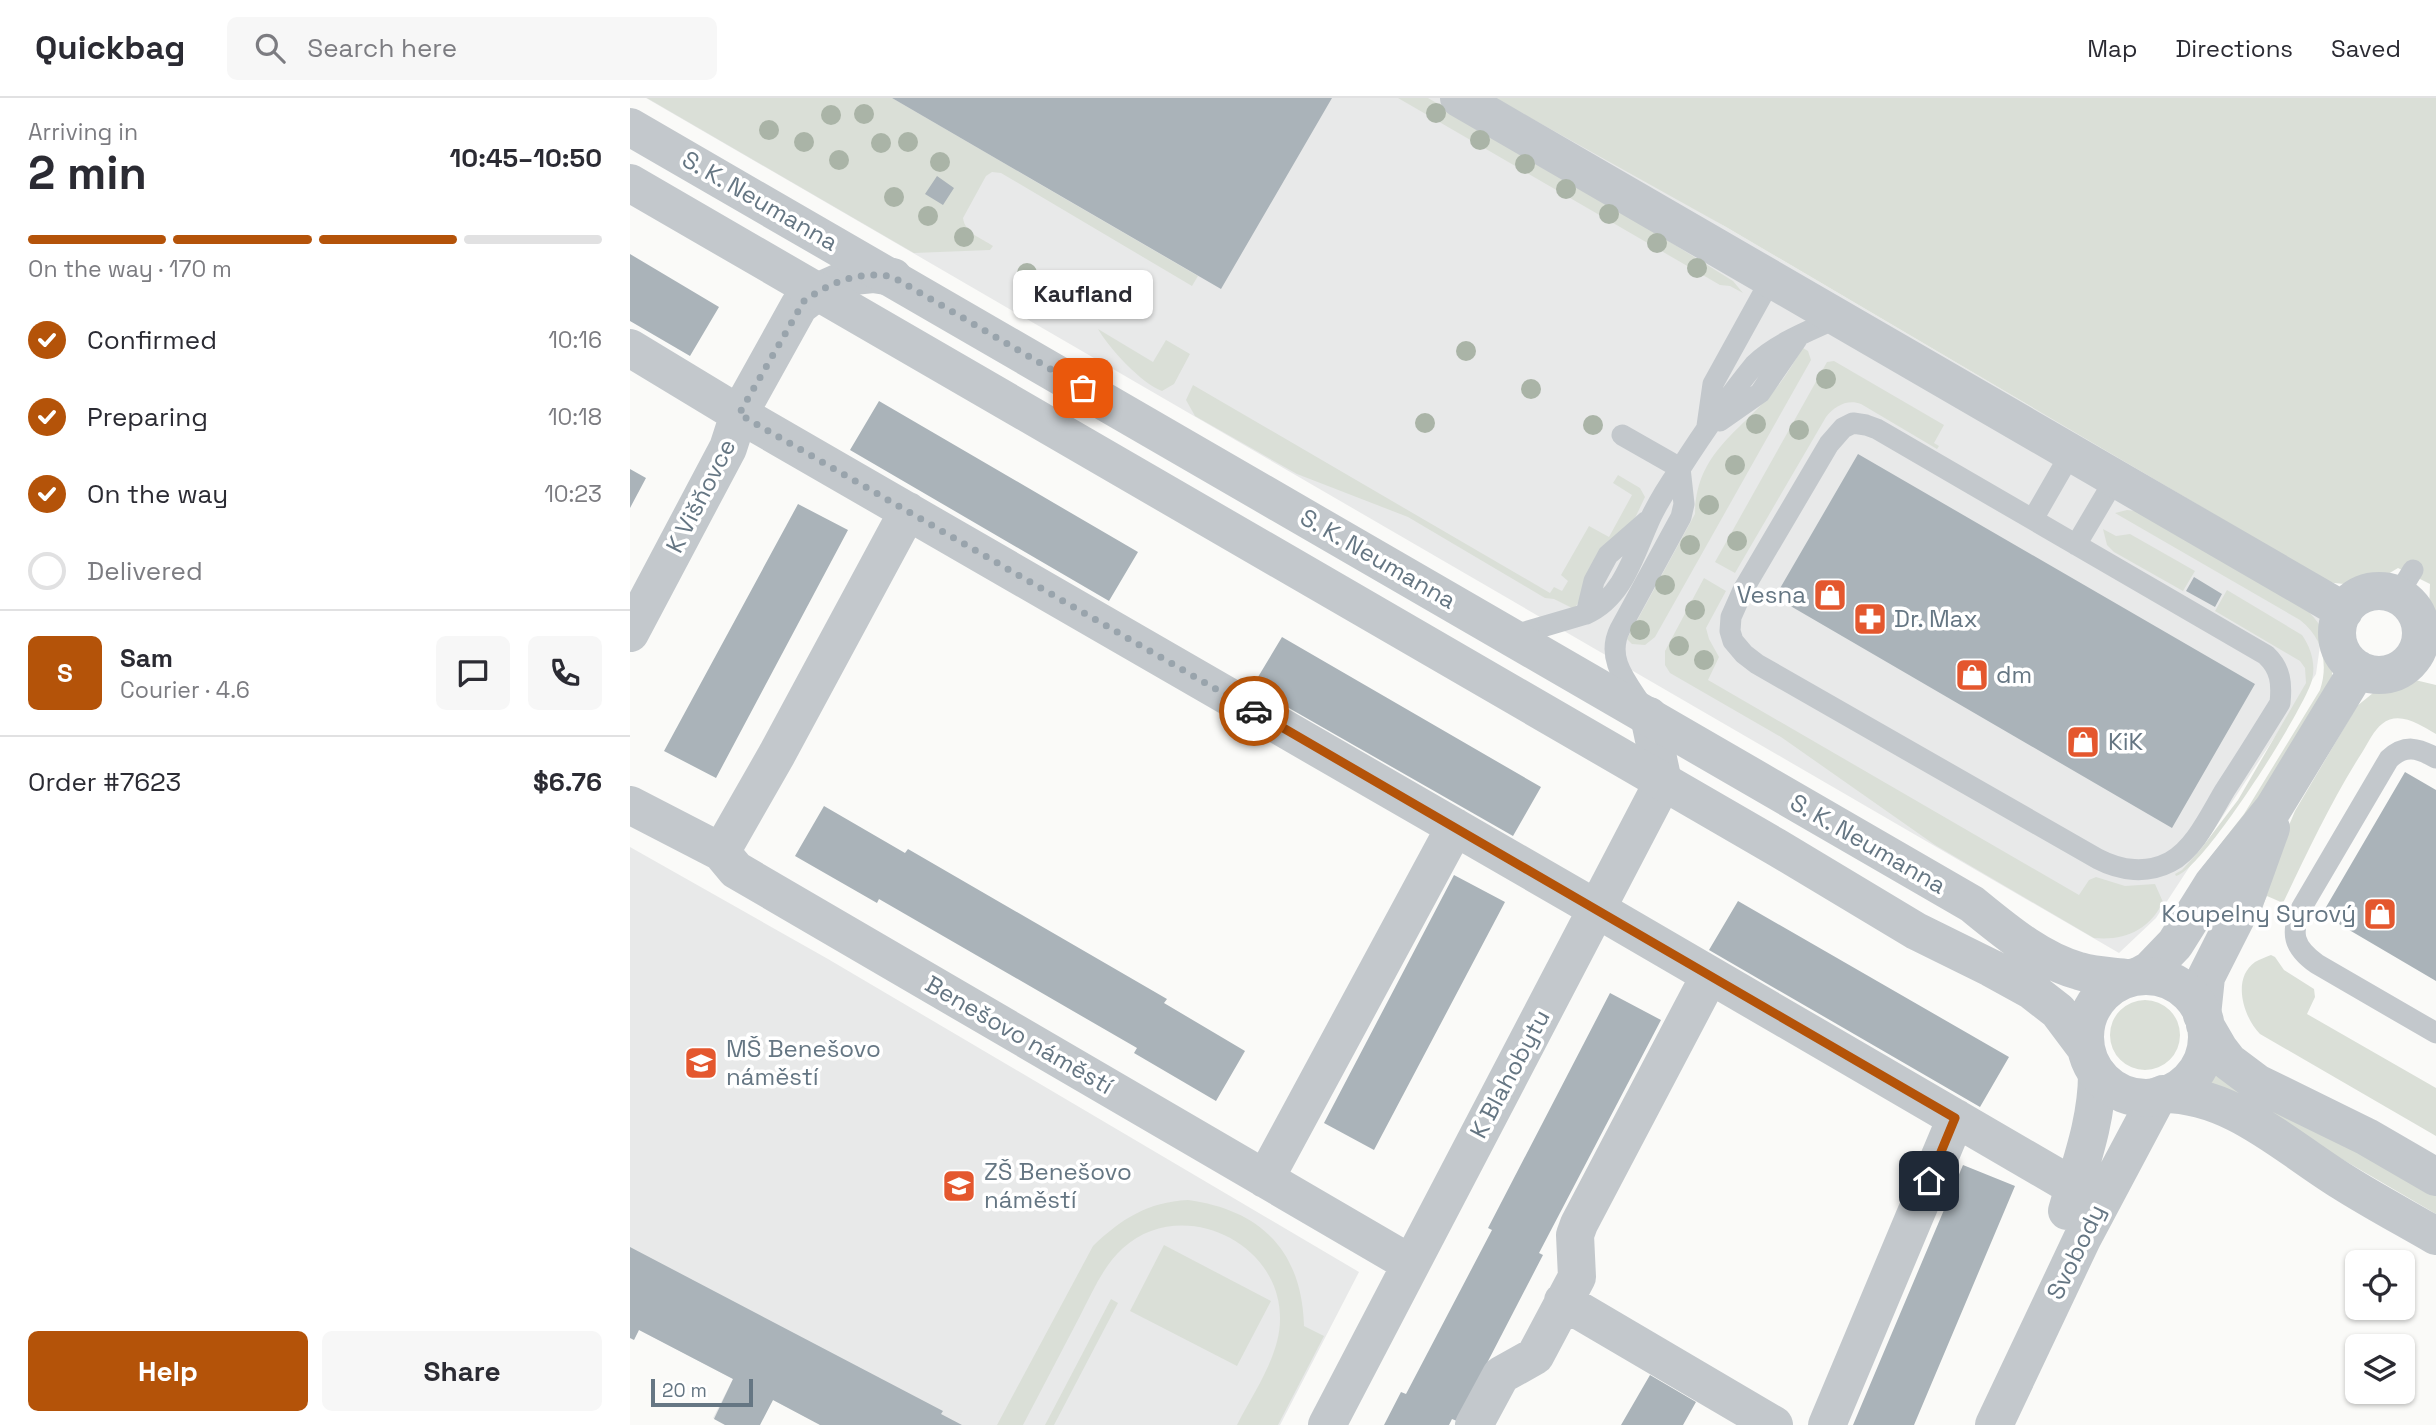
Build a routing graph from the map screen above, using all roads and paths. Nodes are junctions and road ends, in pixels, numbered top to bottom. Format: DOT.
graph roads {
  1 [pos="1459,98"];
  2 [pos="630,127"];
  3 [pos="630,183"];
  4 [pos="893,277"];
  5 [pos="1771,279"];
  6 [pos="817,292"];
  7 [pos="1837,318"];
  8 [pos="630,348"];
  9 [pos="739,414"];
  10 [pos="1707,430"];
  11 [pos="1622,435"];
  12 [pos="2071,453"];
  13 [pos="1680,468"];
  14 [pos="2115,479"];
  15 [pos="908,511"];
  16 [pos="2032,519"];
  17 [pos="2076,545"];
  18 [pos="2344,611"];
  19 [pos="630,633"];
  20 [pos="1511,636"];
  21 [pos="2426,659"];
  22 [pos="2358,669"];
  23 [pos="1649,716"];
  24 [pos="2436,758"];
  25 [pos="1663,782"];
  26 [pos="2290,783"];
  27 [pos="630,806"];
  28 [pos="1455,827"];
  29 [pos="722,852"];
  30 [pos="1597,909"];
  31 [pos="1710,975"];
  32 [pos="2133,977"];
  33 [pos="2204,1020"];
  34 [pos="2436,1033"];
  35 [pos="2091,1060"];
  36 [pos="2160,1095"];
  37 [pos="1955,1118"];
  38 [pos="2436,1177"];
  39 [pos="1265,1179"];
  40 [pos="2074,1187"];
  41 [pos="2436,1236"];
  42 [pos="1411,1264"];
  43 [pos="1563,1301"];
  44 [pos="1997,1418"];
  45 [pos="1327,1425"];
  46 [pos="1474,1425"];
  47 [pos="1774,1425"];
  48 [pos="1827,1425"];
  1 -- 5 [label="street"];
  2 -- 4 [label="street, S. K. Neumanna"];
  3 -- 6 [label="street, S. K. Neumanna"];
  4 -- 6 [label="street"];
  4 -- 20 [label="street, S. K. Neumanna"];
  5 -- 7 [label="street"];
  5 -- 10 [label="lane"];
  6 -- 9 [label="street, K Višňovce"];
  6 -- 25 [label="street, S. K. Neumanna"];
  7 -- 10 [label="lane"];
  7 -- 12 [label="street"];
  8 -- 9 [label="street"];
  9 -- 15 [label="street"];
  9 -- 19 [label="street, K Višňovce"];
  10 -- 13 [label="lane"];
  11 -- 13 [label="lane"];
  12 -- 14 [label="street"];
  12 -- 16 [label="lane"];
  13 -- 20 [label="lane"];
  13 -- 23 [label="lane"];
  14 -- 17 [label="lane"];
  14 -- 18 [label="street"];
  15 -- 28 [label="street"];
  15 -- 29 [label="street"];
  16 -- 17 [label="lane"];
  16 -- 17 [label="lane"];
  18 -- 21 [label="street"];
  18 -- 22 [label="street"];
  20 -- 23 [label="street, S. K. Neumanna"];
  21 -- 22 [label="street"];
  22 -- 26 [label="street"];
  23 -- 25 [label="street"];
  23 -- 32 [label="street, S. K. Neumanna"];
  24 -- 34 [label="lane"];
  25 -- 30 [label="street, K Blahobytu"];
  25 -- 35 [label="street, S. K. Neumanna"];
  26 -- 32 [label="street"];
  26 -- 33 [label="street"];
  27 -- 29 [label="street, Benešovo náměstí"];
  28 -- 30 [label="street"];
  28 -- 39 [label="street"];
  29 -- 39 [label="street, Benešovo náměstí"];
  30 -- 31 [label="street"];
  30 -- 42 [label="street, K Blahobytu"];
  31 -- 37 [label="street"];
  31 -- 43 [label="street"];
  32 -- 33 [label="street"];
  32 -- 35 [label="street"];
  33 -- 36 [label="street"];
  33 -- 38 [label="street"];
  35 -- 36 [label="street"];
  35 -- 40 [label="street, Svobody"];
  36 -- 41 [label="street"];
  36 -- 44 [label="street, Svobody"];
  37 -- 40 [label="street"];
  37 -- 48 [label="street"];
  39 -- 42 [label="street, Benešovo náměstí"];
  40 -- 44 [label="street, Svobody"];
  42 -- 45 [label="street, K Blahobytu"];
  43 -- 46 [label="street"];
  43 -- 47 [label="street"];
}
